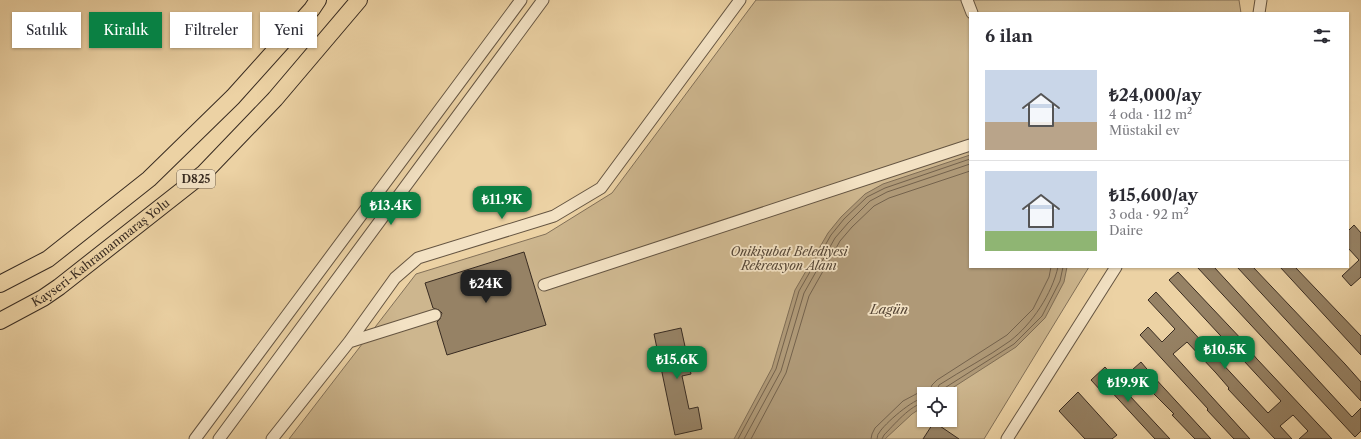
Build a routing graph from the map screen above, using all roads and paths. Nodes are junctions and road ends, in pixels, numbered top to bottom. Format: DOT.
graph roads {
  1 [pos="359,0"];
  2 [pos="521,0"];
  3 [pos="543,0"];
  4 [pos="740,0"];
  5 [pos="967,0"];
  6 [pos="1261,0"];
  7 [pos="312,3"];
  8 [pos="972,12"];
  9 [pos="1259,12"];
  10 [pos="969,145"];
  11 [pos="1115,268"];
  12 [pos="0,284"];
  13 [pos="544,284"];
  14 [pos="435,315"];
  15 [pos="0,321"];
  16 [pos="349,342"];
  17 [pos="195,439"];
  18 [pos="220,439"];
  19 [pos="272,439"];
  20 [pos="1007,439"];
  1 -- 15 [label="highway, Kayseri-Kahramanmaraş Yolu / D825"];
  2 -- 17 [label="street"];
  3 -- 18 [label="street"];
  4 -- 16 [label="street"];
  5 -- 8 [label="street"];
  6 -- 9 [label="street"];
  7 -- 12 [label="highway, D825"];
  10 -- 13 [label="street"];
  11 -- 20 [label="street"];
  14 -- 16 [label="street"];
  16 -- 19 [label="street"];
}
